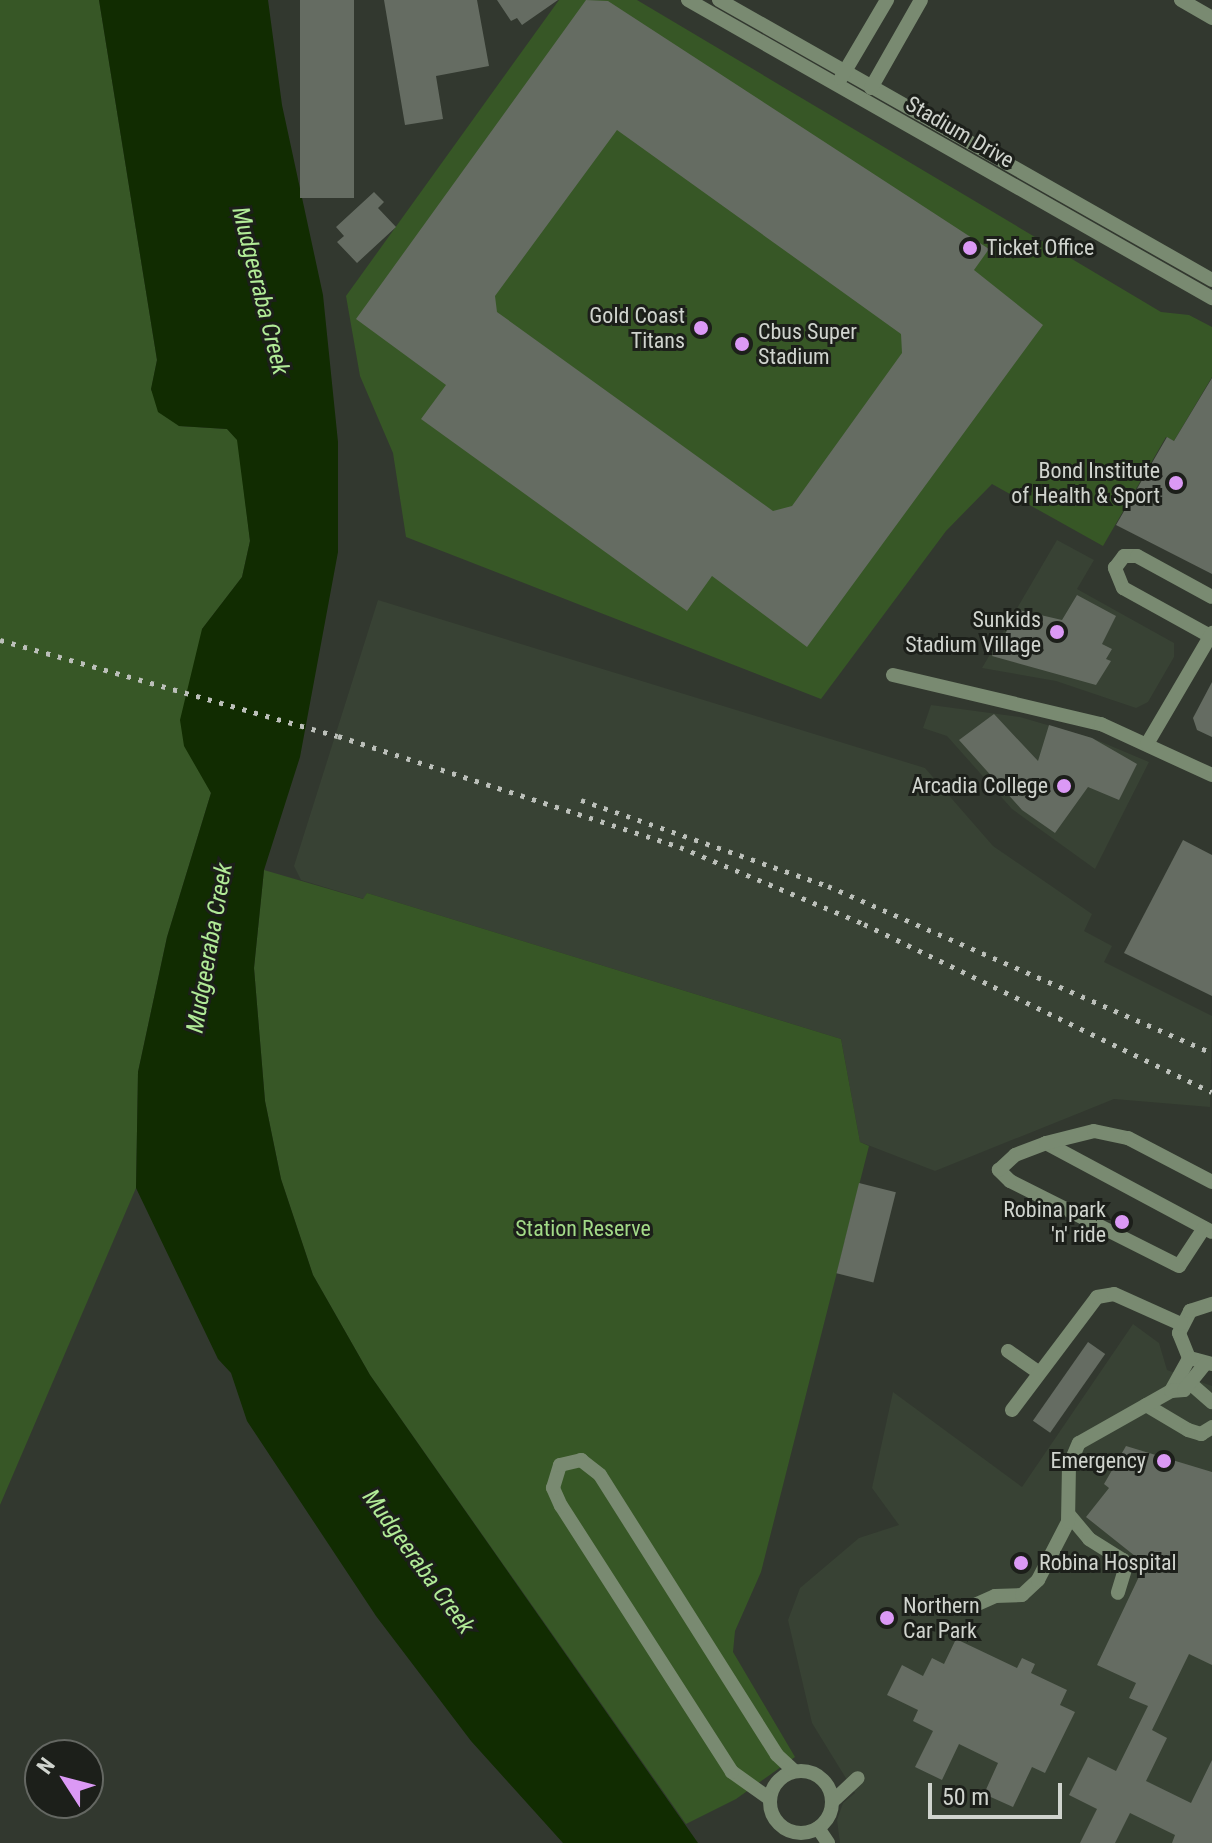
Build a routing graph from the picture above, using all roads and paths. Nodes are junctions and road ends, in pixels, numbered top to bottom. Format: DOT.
graph roads {
  1 [pos="688,0"];
  2 [pos="719,0"];
  3 [pos="887,0"];
  4 [pos="921,0"];
  5 [pos="1189,2"];
  6 [pos="1212,18"];
  7 [pos="840,79"];
  8 [pos="871,88"];
  9 [pos="1212,280"];
  10 [pos="1212,298"];
  11 [pos="1212,597"];
  12 [pos="1211,635"];
  13 [pos="893,675"];
  14 [pos="1147,744"];
  15 [pos="1212,775"];
  16 [pos="1046,1143"];
  17 [pos="1212,1182"];
  18 [pos="1208,1230"];
  19 [pos="1212,1304"];
  20 [pos="1181,1324"];
  21 [pos="1008,1351"];
  22 [pos="1189,1358"];
  23 [pos="1208,1364"];
  24 [pos="1039,1373"];
  25 [pos="1191,1384"];
  26 [pos="1171,1391"];
  27 [pos="1212,1402"];
  28 [pos="1146,1405"];
  29 [pos="1012,1410"];
  30 [pos="1212,1427"];
  31 [pos="1070,1516"];
  32 [pos="1118,1593"];
  33 [pos="1008,1598"];
  34 [pos="794,1771"];
  35 [pos="823,1779"];
  36 [pos="770,1799"];
  37 [pos="832,1802"];
  38 [pos="818,1828"];
  39 [pos="828,1843"];
  1 -- 7 [label="street, Stadium Drive"];
  2 -- 7 [label="street, Stadium Drive"];
  3 -- 7 [label="street"];
  4 -- 8 [label="street"];
  5 -- 6 [label="street"];
  7 -- 8 [label="street, Stadium Drive"];
  7 -- 10 [label="street, Stadium Drive"];
  8 -- 9 [label="street, Stadium Drive"];
  11 -- 12 [label="street"];
  12 -- 14 [label="street"];
  13 -- 14 [label="street"];
  14 -- 15 [label="street"];
  16 -- 17 [label="street"];
  16 -- 18 [label="street"];
  16 -- 18 [label="street"];
  19 -- 20 [label="street"];
  20 -- 22 [label="street"];
  20 -- 24 [label="street"];
  21 -- 24 [label="street"];
  22 -- 23 [label="street"];
  22 -- 26 [label="street"];
  23 -- 25 [label="street"];
  24 -- 29 [label="street"];
  25 -- 26 [label="street"];
  25 -- 27 [label="street"];
  26 -- 28 [label="street"];
  28 -- 30 [label="street"];
  28 -- 31 [label="street"];
  31 -- 32 [label="street"];
  31 -- 33 [label="street"];
  34 -- 35 [label="street"];
  34 -- 36 [label="street"];
  34 -- 36 [label="street"];
  35 -- 37 [label="street"];
  35 -- 37 [label="street"];
  36 -- 38 [label="street"];
  37 -- 38 [label="street"];
  38 -- 39 [label="street"];
}
